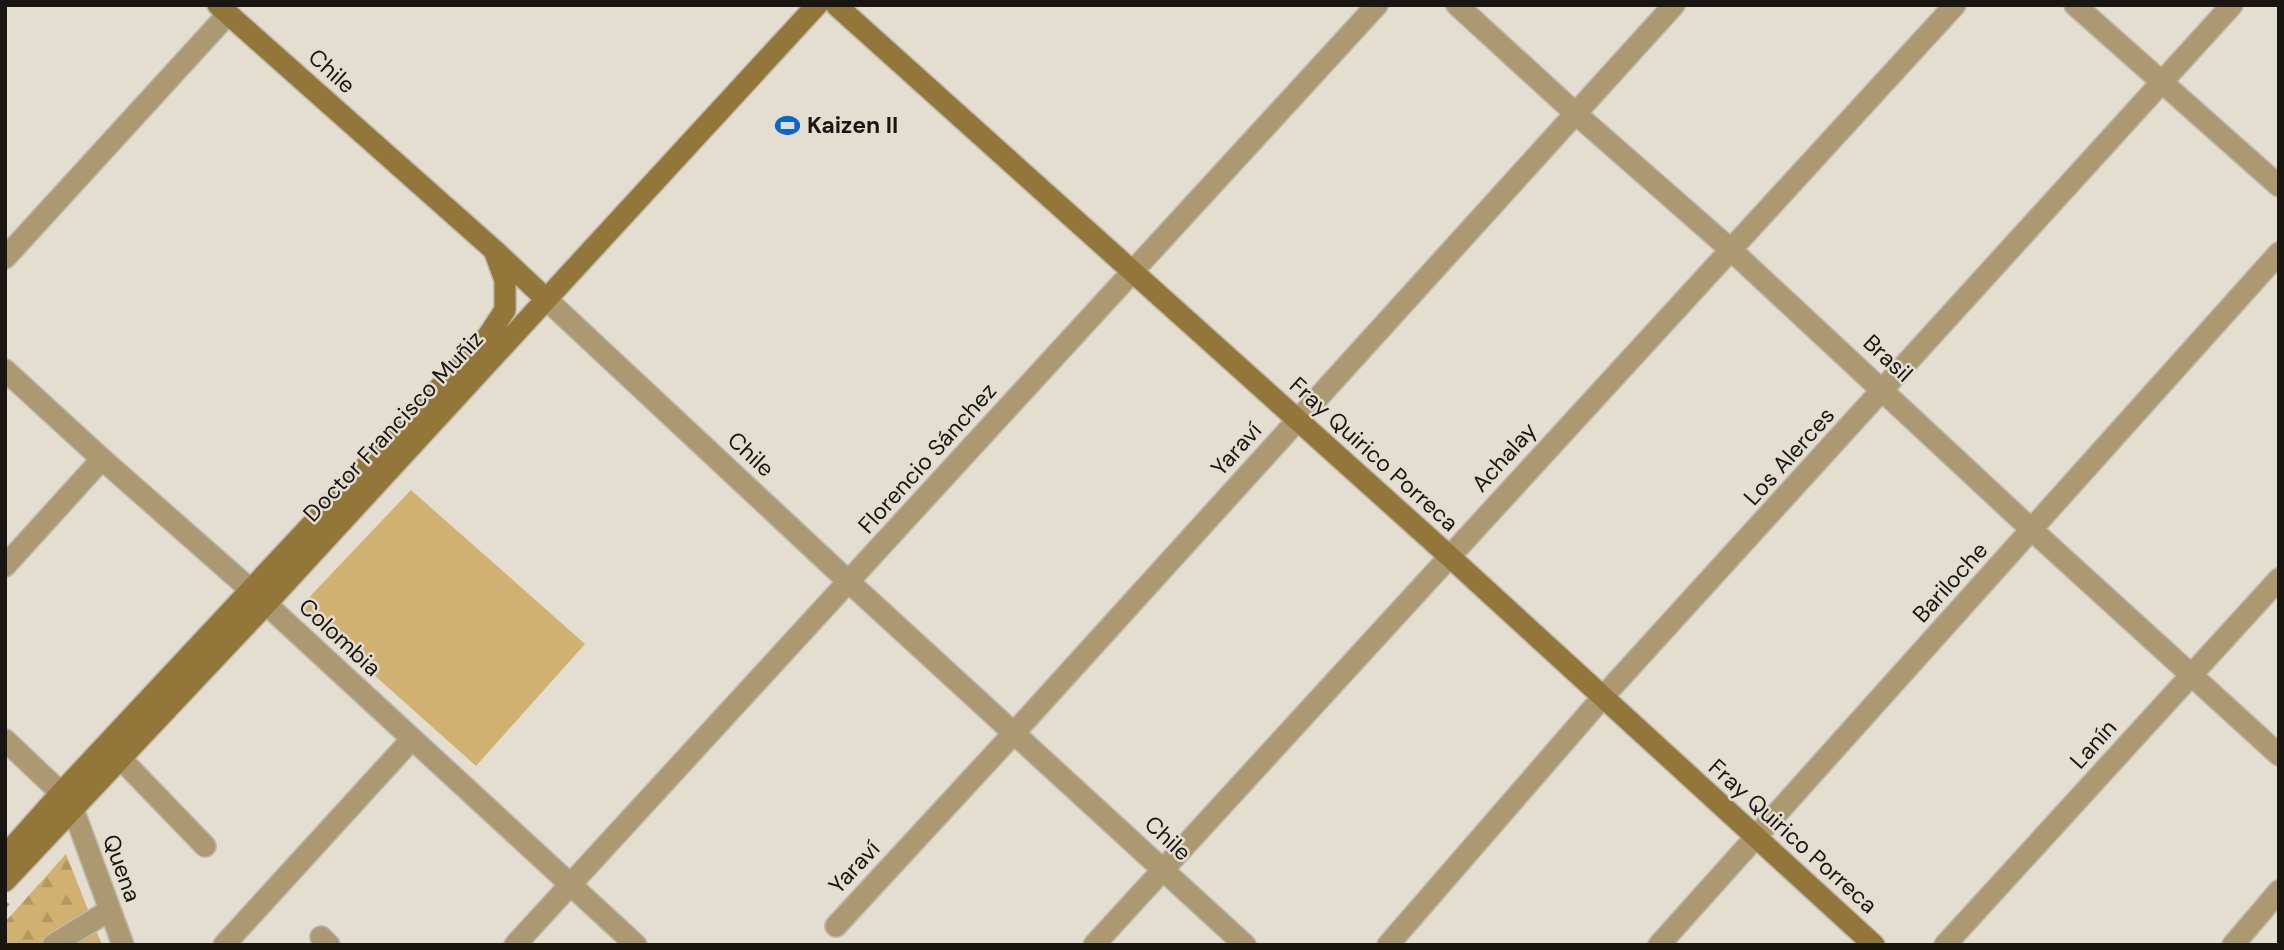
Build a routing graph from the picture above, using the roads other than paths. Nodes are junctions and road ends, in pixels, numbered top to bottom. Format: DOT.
graph roads {
  1 [pos="817,5"];
  2 [pos="836,5"];
  3 [pos="1377,5"];
  4 [pos="1457,5"];
  5 [pos="1674,5"];
  6 [pos="1955,5"];
  7 [pos="2075,5"];
  8 [pos="2232,5"];
  9 [pos="227,8"];
  10 [pos="2162,83"];
  11 [pos="1575,113"];
  12 [pos="2279,186"];
  13 [pos="1730,249"];
  14 [pos="494,250"];
  15 [pos="2279,253"];
  16 [pos="5,258"];
  17 [pos="1133,272"];
  18 [pos="546,299"];
  19 [pos="5,370"];
  20 [pos="1884,390"];
  21 [pos="1297,421"];
  22 [pos="102,459"];
  23 [pos="2032,530"];
  24 [pos="1449,556"];
  25 [pos="5,566"];
  26 [pos="2279,579"];
  27 [pos="849,582"];
  28 [pos="259,597"];
  29 [pos="2191,675"];
  30 [pos="1602,698"];
  31 [pos="1014,733"];
  32 [pos="412,739"];
  33 [pos="5,740"];
  34 [pos="2279,755"];
  35 [pos="121,759"];
  36 [pos="67,801"];
  37 [pos="1757,838"];
  38 [pos="205,846"];
  39 [pos="5,856"];
  40 [pos="1163,870"];
  41 [pos="5,881"];
  42 [pos="571,886"];
  43 [pos="2279,891"];
  44 [pos="110,911"];
  45 [pos="836,926"];
  46 [pos="53,945"];
  47 [pos="123,945"];
  48 [pos="224,945"];
  49 [pos="515,945"];
  50 [pos="636,945"];
  51 [pos="1094,945"];
  52 [pos="1245,945"];
  53 [pos="1388,945"];
  54 [pos="1659,945"];
  55 [pos="1874,945"];
  56 [pos="1945,945"];
  57 [pos="2233,945"];
  1 -- 18 [label="main road, Doctor Francisco Muñiz"];
  2 -- 17 [label="main road, Fray Quirico Porreca"];
  3 -- 17 [label="street, Florencio Sánchez"];
  4 -- 11 [label="street, Brasil"];
  5 -- 11 [label="street, Yaraví"];
  6 -- 13 [label="street, Achalay"];
  7 -- 10 [label="street"];
  8 -- 10 [label="street, Los Alerces"];
  9 -- 14 [label="main road, Chile"];
  9 -- 16 [label="street"];
  10 -- 12 [label="street"];
  10 -- 20 [label="street, Los Alerces"];
  11 -- 13 [label="street, Brasil"];
  11 -- 21 [label="street, Yaraví"];
  13 -- 20 [label="street, Brasil"];
  13 -- 24 [label="street, Achalay"];
  14 -- 18 [label="main road, Chile"];
  14 -- 28 [label="main road, Doctor Francisco Muñiz"];
  15 -- 23 [label="street, Bariloche"];
  17 -- 21 [label="main road, Fray Quirico Porreca"];
  17 -- 27 [label="street, Florencio Sánchez"];
  18 -- 27 [label="street, Chile"];
  18 -- 28 [label="main road, Doctor Francisco Muñiz"];
  19 -- 22 [label="street, Colombia"];
  20 -- 23 [label="street, Brasil"];
  20 -- 30 [label="street, Los Alerces"];
  21 -- 24 [label="main road, Fray Quirico Porreca"];
  21 -- 31 [label="street, Yaraví"];
  22 -- 25 [label="street"];
  22 -- 28 [label="street, Colombia"];
  23 -- 29 [label="street, Brasil"];
  23 -- 37 [label="street, Bariloche"];
  24 -- 30 [label="main road, Fray Quirico Porreca"];
  24 -- 40 [label="street, Achalay"];
  26 -- 29 [label="street, Lanín"];
  27 -- 31 [label="street, Chile"];
  27 -- 42 [label="street, Florencio Sánchez"];
  28 -- 32 [label="street, Colombia"];
  28 -- 35 [label="main road, Doctor Francisco Muñiz"];
  28 -- 36 [label="main road, Doctor Francisco Muñiz"];
  29 -- 34 [label="street, Brasil"];
  29 -- 56 [label="street, Lanín"];
  30 -- 37 [label="main road, Fray Quirico Porreca"];
  30 -- 53 [label="street, Los Alerces"];
  31 -- 40 [label="street, Chile"];
  31 -- 45 [label="street, Yaraví"];
  32 -- 42 [label="street, Colombia"];
  32 -- 48 [label="street"];
  33 -- 36 [label="street"];
  35 -- 36 [label="main road, Doctor Francisco Muñiz"];
  35 -- 38 [label="street"];
  36 -- 39 [label="main road, Doctor Francisco Muñiz"];
  36 -- 41 [label="main road, Doctor Francisco Muñiz"];
  36 -- 44 [label="street, Quena"];
  37 -- 54 [label="street, Bariloche"];
  37 -- 55 [label="main road, Fray Quirico Porreca"];
  40 -- 51 [label="street, Achalay"];
  40 -- 52 [label="street, Chile"];
  42 -- 49 [label="street, Florencio Sánchez"];
  42 -- 50 [label="street, Colombia"];
  43 -- 57 [label="street"];
  44 -- 46 [label="street"];
  44 -- 47 [label="street, Quena"];
}
